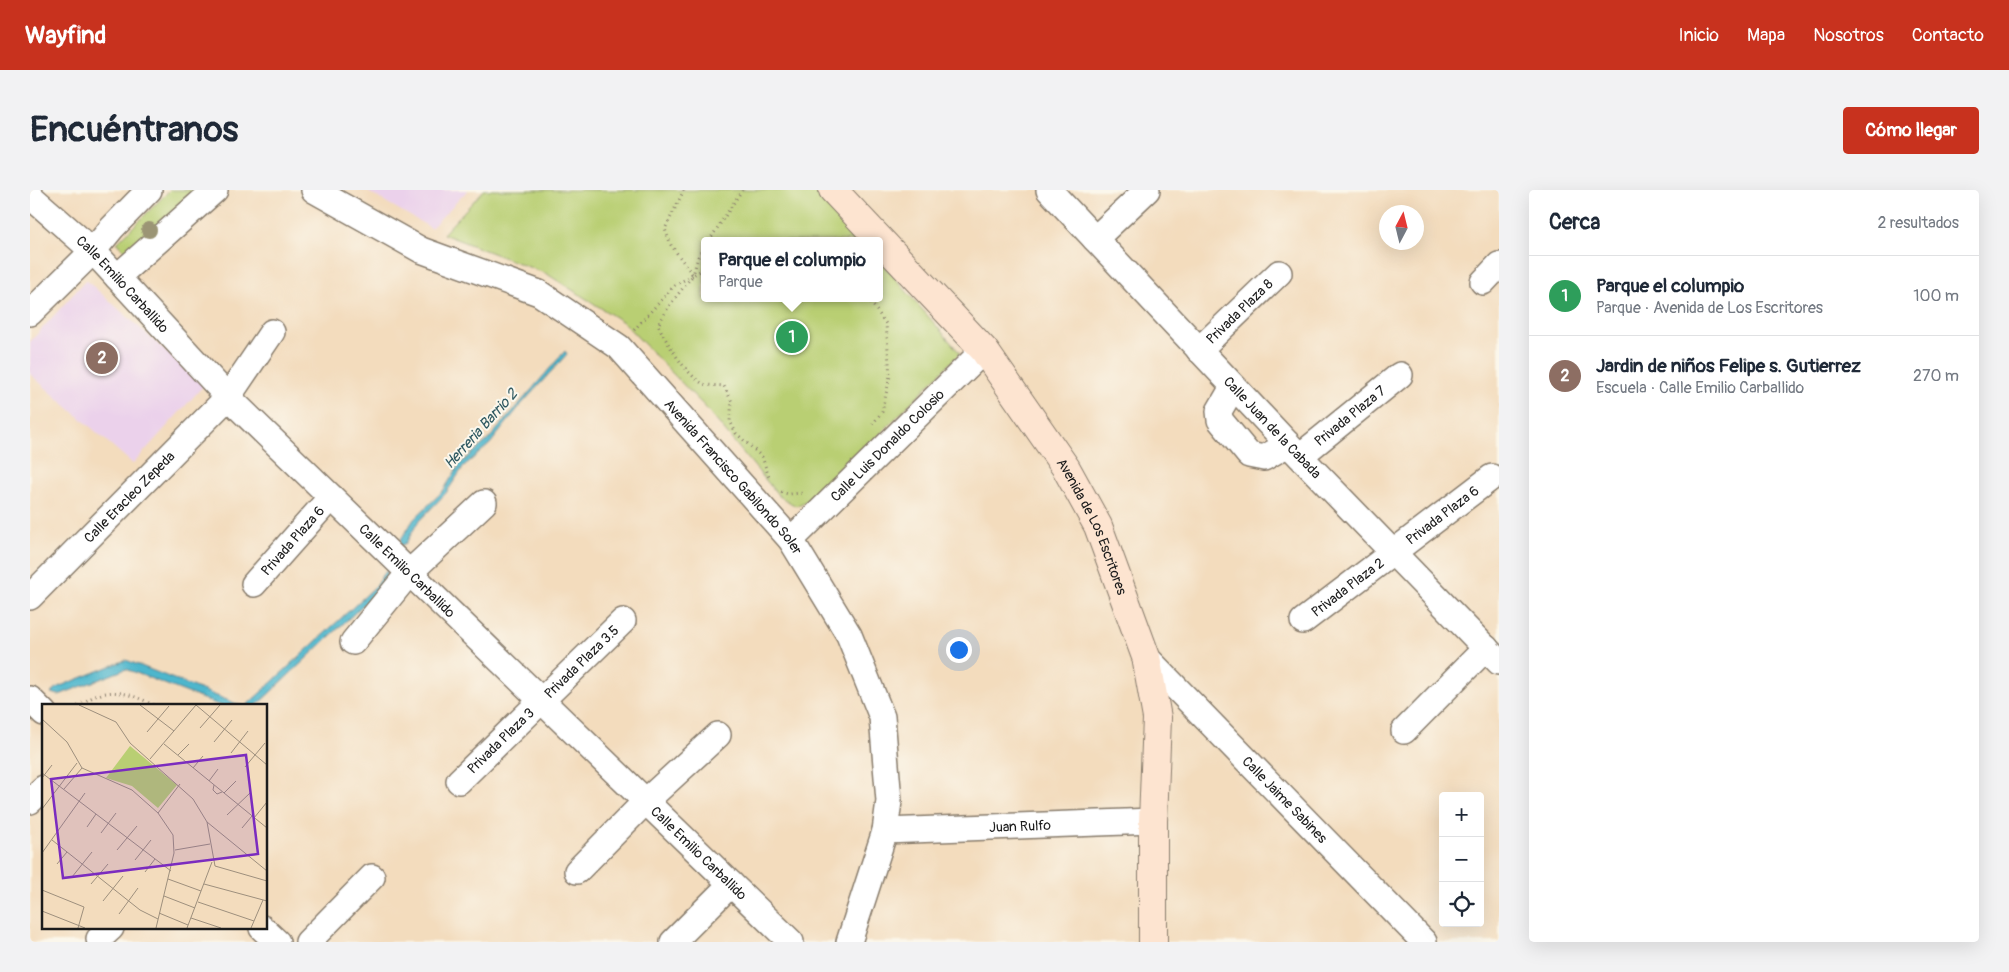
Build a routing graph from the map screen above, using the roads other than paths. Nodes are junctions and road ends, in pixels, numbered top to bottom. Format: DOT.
graph roads {
  1 [pos="149,190"];
  2 [pos="215,190"];
  3 [pos="314,190"];
  4 [pos="833,190"];
  5 [pos="1049,190"];
  6 [pos="1147,190"];
  7 [pos="30,196"];
  8 [pos="877,237"];
  9 [pos="1095,239"];
  10 [pos="883,243"];
  11 [pos="93,251"];
  12 [pos="1280,273"];
  13 [pos="117,277"];
  14 [pos="30,314"];
  15 [pos="272,332"];
  16 [pos="984,350"];
  17 [pos="1199,350"];
  18 [pos="1400,375"];
  19 [pos="1234,387"];
  20 [pos="228,397"];
  21 [pos="1294,450"];
  22 [pos="1492,477"];
  23 [pos="331,497"];
  24 [pos="484,503"];
  25 [pos="791,540"];
  26 [pos="1392,552"];
  27 [pos="409,573"];
  28 [pos="254,584"];
  29 [pos="30,597"];
  30 [pos="1303,621"];
  31 [pos="623,622"];
  32 [pos="353,642"];
  33 [pos="1493,655"];
  34 [pos="1146,657"];
  35 [pos="30,699"];
  36 [pos="540,700"];
  37 [pos="42,711"];
  38 [pos="1404,731"];
  39 [pos="718,735"];
  40 [pos="459,780"];
  41 [pos="42,790"];
  42 [pos="30,800"];
  43 [pos="646,802"];
  44 [pos="1153,822"];
  45 [pos="885,831"];
  46 [pos="577,871"];
  47 [pos="372,877"];
  48 [pos="731,884"];
  49 [pos="264,930"];
  50 [pos="277,942"];
  51 [pos="308,942"];
  52 [pos="673,942"];
  53 [pos="791,942"];
  54 [pos="849,942"];
  55 [pos="1152,942"];
  56 [pos="1424,942"];
  1 -- 11 [label="street"];
  2 -- 13 [label="street"];
  3 -- 25 [label="street, Avenida Francisco Gabilondo Soler"];
  4 -- 8 [label="main road, Avenida de Los Escritores"];
  5 -- 9 [label="street, Calle Juan de la Cabada"];
  6 -- 9 [label="street"];
  7 -- 11 [label="street, Calle Emilio Carballido"];
  9 -- 17 [label="street, Calle Juan de la Cabada"];
  10 -- 16 [label="main road, Avenida de Los Escritores"];
  11 -- 13 [label="street, Calle Emilio Carballido"];
  11 -- 14 [label="street"];
  12 -- 17 [label="street, Privada Plaza 8"];
  13 -- 20 [label="street, Calle Emilio Carballido"];
  15 -- 20 [label="street, Calle Eracleo Zepeda"];
  16 -- 25 [label="street, Calle Luis Donaldo Colosio"];
  16 -- 34 [label="main road, Avenida de Los Escritores"];
  17 -- 19 [label="street, Calle Juan de la Cabada"];
  18 -- 21 [label="street, Privada Plaza 7"];
  19 -- 21 [label="street, Calle Juan de la Cabada"];
  19 -- 21 [label="street, Privada Plaza 7"];
  20 -- 23 [label="street, Calle Emilio Carballido"];
  20 -- 29 [label="street, Calle Eracleo Zepeda"];
  21 -- 26 [label="street, Calle Juan de la Cabada"];
  22 -- 26 [label="street, Privada Plaza 6"];
  23 -- 27 [label="street, Calle Emilio Carballido"];
  23 -- 28 [label="street, Privada Plaza 6"];
  24 -- 27 [label="street"];
  25 -- 45 [label="street, Avenida Francisco Gabilondo Soler"];
  26 -- 30 [label="street, Privada Plaza 2"];
  26 -- 33 [label="street, Calle Juan de la Cabada"];
  27 -- 32 [label="street"];
  27 -- 36 [label="street, Calle Emilio Carballido"];
  31 -- 36 [label="street, Privada Plaza 3.5"];
  33 -- 38 [label="street"];
  34 -- 44 [label="main road, Avenida de Los Escritores"];
  34 -- 56 [label="street, Calle Jaime Sabines"];
  35 -- 37 [label="street"];
  36 -- 40 [label="street, Privada Plaza 3"];
  36 -- 43 [label="street, Calle Emilio Carballido"];
  39 -- 43 [label="street"];
  41 -- 42 [label="street"];
  43 -- 46 [label="street"];
  43 -- 48 [label="street, Calle Emilio Carballido"];
  44 -- 45 [label="street, Juan Rulfo"];
  44 -- 55 [label="main road, Avenida de Los Escritores"];
  45 -- 54 [label="street, Avenida Francisco Gabilondo Soler"];
  47 -- 51 [label="street"];
  48 -- 52 [label="street"];
  48 -- 53 [label="street, Calle Emilio Carballido"];
  49 -- 50 [label="street"];
}
